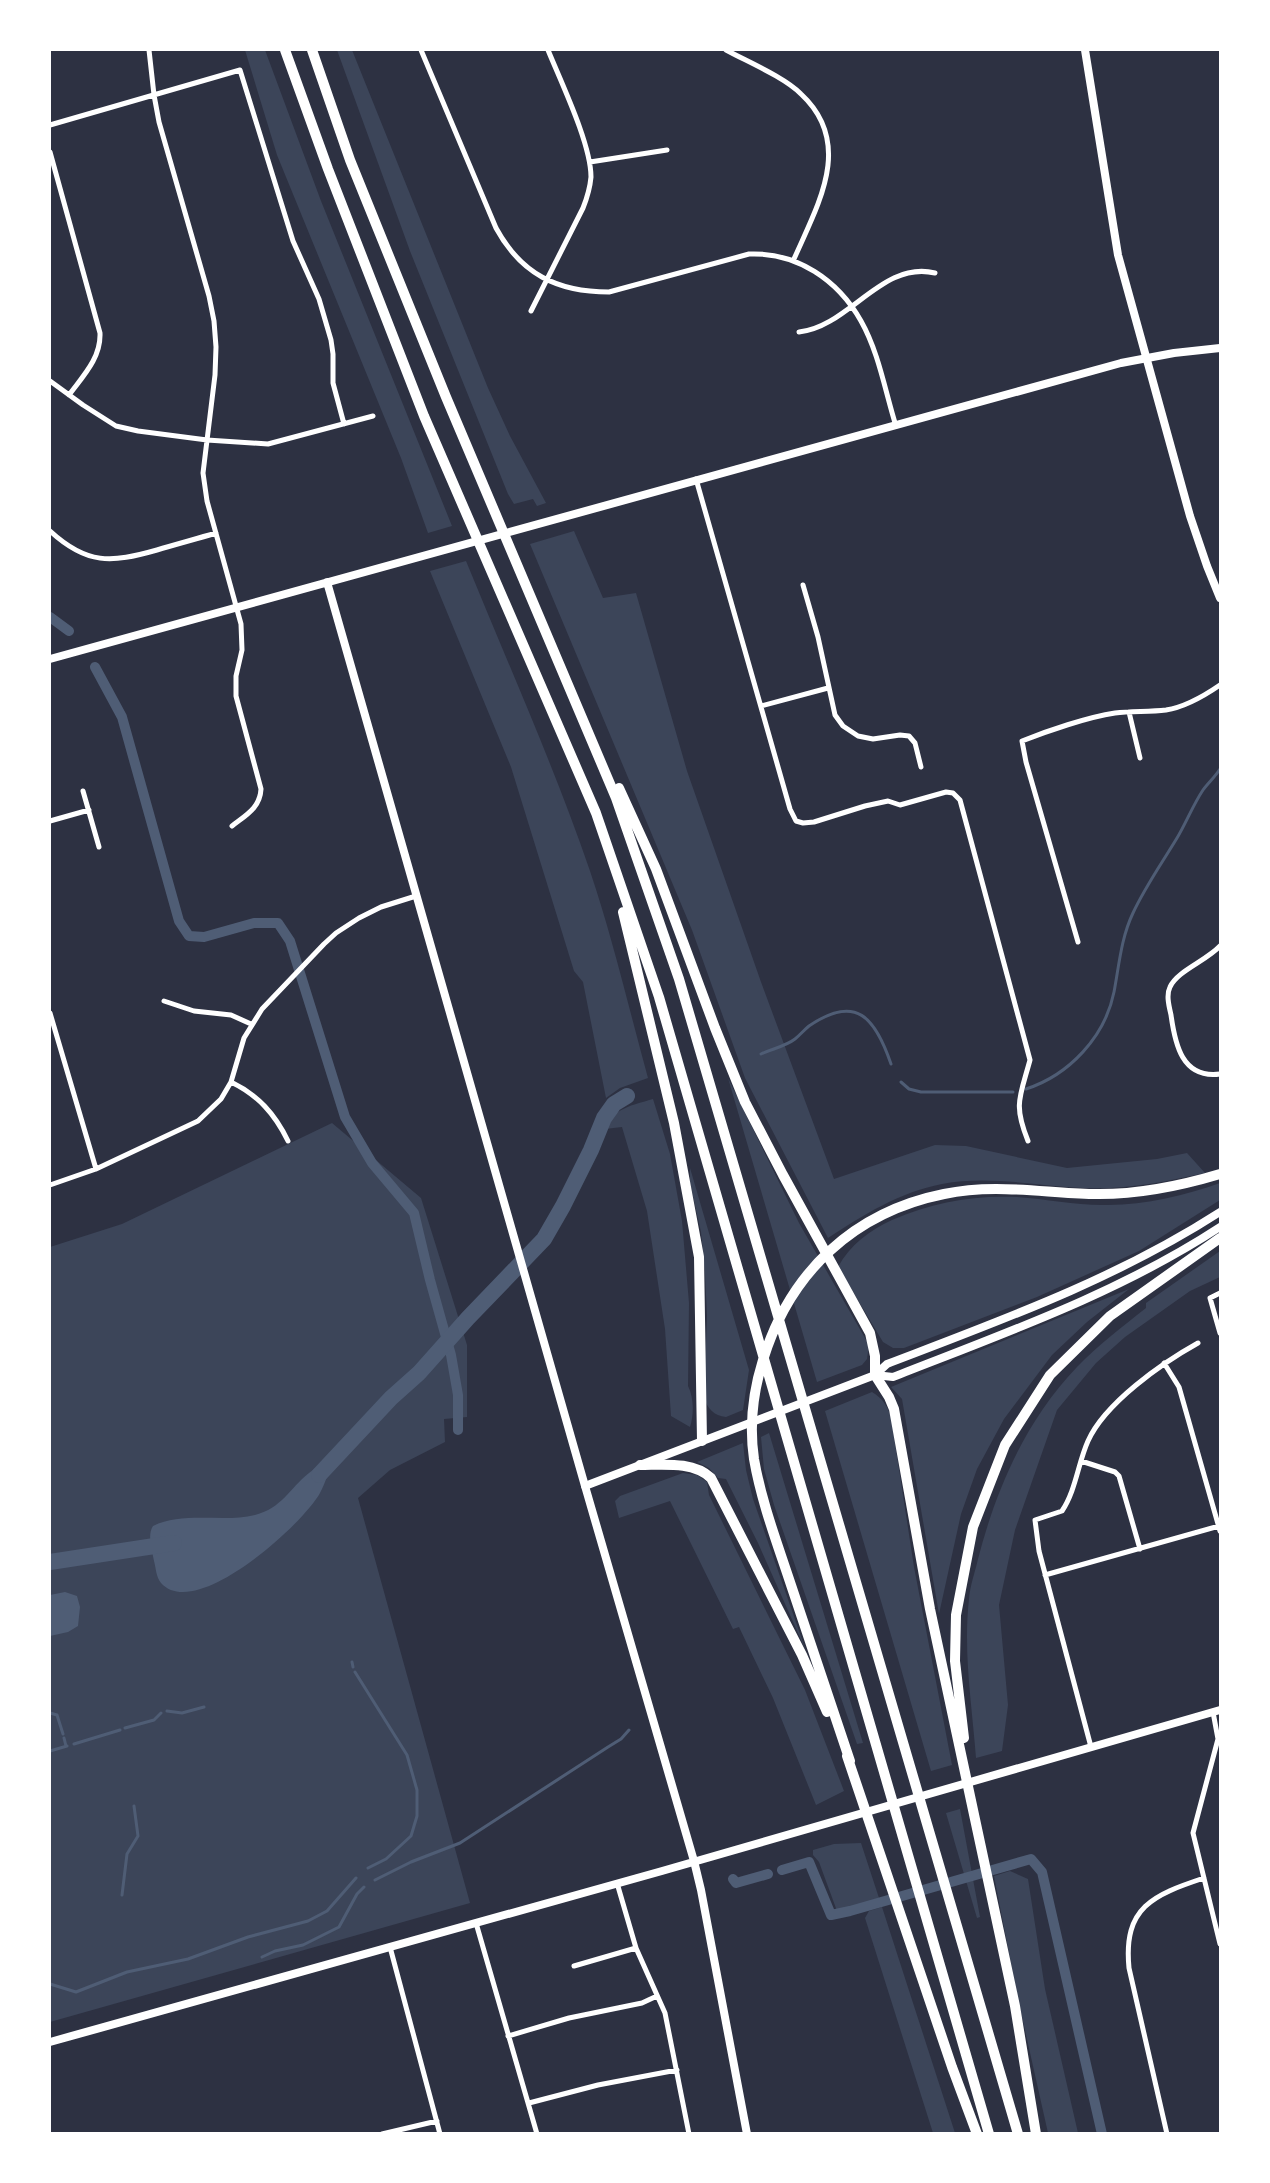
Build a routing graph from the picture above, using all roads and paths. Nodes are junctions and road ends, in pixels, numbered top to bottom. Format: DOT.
graph roads {
  1 [pos="149,50"];
  2 [pos="285,50"];
  3 [pos="312,50"];
  4 [pos="421,50"];
  5 [pos="548,50"];
  6 [pos="726,50"];
  7 [pos="1085,50"];
  8 [pos="154,95"];
  9 [pos="50,125"];
  10 [pos="667,150"];
  11 [pos="50,152"];
  12 [pos="590,162"];
  13 [pos="794,259"];
  14 [pos="935,273"];
  15 [pos="547,281"];
  16 [pos="851,306"];
  17 [pos="531,311"];
  18 [pos="798,332"];
  19 [pos="1221,348"];
  20 [pos="1147,358"];
  21 [pos="50,381"];
  22 [pos="69,395"];
  23 [pos="373,416"];
  24 [pos="344,424"];
  25 [pos="896,426"];
  26 [pos="207,440"];
  27 [pos="696,479"];
  28 [pos="50,531"];
  29 [pos="216,533"];
  30 [pos="513,555"];
  31 [pos="327,582"];
  32 [pos="803,585"];
  33 [pos="1221,598"];
  34 [pos="237,607"];
  35 [pos="50,659"];
  36 [pos="1221,685"];
  37 [pos="828,688"];
  38 [pos="761,706"];
  39 [pos="1129,712"];
  40 [pos="1140,758"];
  41 [pos="921,767"];
  42 [pos="83,791"];
  43 [pos="89,810"];
  44 [pos="50,821"];
  45 [pos="232,826"];
  46 [pos="99,847"];
  47 [pos="608,848"];
  48 [pos="416,896"];
  49 [pos="1078,942"];
  50 [pos="1221,946"];
  51 [pos="164,1001"];
  52 [pos="50,1013"];
  53 [pos="251,1024"];
  54 [pos="1221,1074"];
  55 [pos="231,1082"];
  56 [pos="288,1141"];
  57 [pos="1028,1141"];
  58 [pos="96,1169"];
  59 [pos="1221,1174"];
  60 [pos="50,1185"];
  61 [pos="1221,1212"];
  62 [pos="1221,1227"];
  63 [pos="1221,1238"];
  64 [pos="1221,1293"];
  65 [pos="1221,1333"];
  66 [pos="1198,1343"];
  67 [pos="1164,1363"];
  68 [pos="875,1375"];
  69 [pos="702,1441"];
  70 [pos="1081,1461"];
  71 [pos="640,1465"];
  72 [pos="585,1486"];
  73 [pos="1220,1528"];
  74 [pos="1140,1549"];
  75 [pos="1045,1575"];
  76 [pos="1217,1711"];
  77 [pos="1091,1747"];
  78 [pos="850,1761"];
  79 [pos="977,1828"];
  80 [pos="694,1861"];
  81 [pos="1204,1878"];
  82 [pos="617,1883"];
  83 [pos="476,1923"];
  84 [pos="1221,1944"];
  85 [pos="390,1947"];
  86 [pos="636,1948"];
  87 [pos="574,1966"];
  88 [pos="657,1996"];
  89 [pos="508,2036"];
  90 [pos="50,2042"];
  91 [pos="677,2070"];
  92 [pos="529,2103"];
  93 [pos="436,2121"];
  94 [pos="382,2133"];
  95 [pos="440,2133"];
  96 [pos="537,2133"];
  97 [pos="689,2133"];
  98 [pos="747,2133"];
  99 [pos="977,2133"];
  100 [pos="989,2133"];
  101 [pos="1017,2133"];
  102 [pos="1036,2133"];
  103 [pos="1167,2133"];
  1 -- 8 [label="street"];
  2 -- 47 [label="highway"];
  3 -- 30 [label="highway"];
  4 -- 15 [label="street"];
  5 -- 12 [label="street"];
  6 -- 13 [label="street"];
  7 -- 20 [label="main road"];
  8 -- 9 [label="street"];
  8 -- 24 [label="street"];
  8 -- 26 [label="street"];
  10 -- 12 [label="street"];
  11 -- 22 [label="street"];
  12 -- 15 [label="street"];
  13 -- 15 [label="street"];
  13 -- 16 [label="street"];
  14 -- 16 [label="street"];
  15 -- 17 [label="street"];
  16 -- 18 [label="street"];
  16 -- 25 [label="street"];
  19 -- 20 [label="main road"];
  20 -- 25 [label="main road"];
  20 -- 33 [label="main road"];
  21 -- 22 [label="street"];
  22 -- 26 [label="street"];
  23 -- 24 [label="street"];
  24 -- 26 [label="street"];
  25 -- 27 [label="main road"];
  26 -- 29 [label="street"];
  27 -- 31 [label="main road"];
  27 -- 38 [label="street"];
  28 -- 29 [label="street"];
  29 -- 34 [label="street"];
  30 -- 68 [label="highway"];
  30 -- 101 [label="highway"];
  31 -- 34 [label="main road"];
  31 -- 48 [label="main road"];
  32 -- 37 [label="street"];
  34 -- 35 [label="main road"];
  34 -- 45 [label="street"];
  36 -- 39 [label="street"];
  37 -- 38 [label="street"];
  37 -- 41 [label="street"];
  38 -- 57 [label="street"];
  39 -- 40 [label="street"];
  39 -- 49 [label="street"];
  42 -- 43 [label="street"];
  43 -- 44 [label="street"];
  43 -- 46 [label="street"];
  47 -- 69 [label="highway"];
  47 -- 100 [label="highway"];
  48 -- 53 [label="street"];
  48 -- 72 [label="main road"];
  50 -- 54 [label="street"];
  51 -- 53 [label="street"];
  52 -- 58 [label="street"];
  53 -- 55 [label="street"];
  55 -- 56 [label="street"];
  55 -- 58 [label="street"];
  58 -- 60 [label="street"];
  59 -- 78 [label="highway"];
  61 -- 68 [label="main road"];
  62 -- 68 [label="main road"];
  63 -- 79 [label="highway"];
  64 -- 65 [label="street"];
  66 -- 67 [label="street"];
  67 -- 70 [label="street"];
  67 -- 73 [label="street"];
  68 -- 69 [label="main road"];
  68 -- 79 [label="highway"];
  69 -- 71 [label="main road"];
  70 -- 74 [label="street"];
  70 -- 75 [label="street"];
  71 -- 72 [label="main road"];
  71 -- 78 [label="highway"];
  72 -- 80 [label="main road"];
  73 -- 74 [label="street"];
  74 -- 75 [label="street"];
  75 -- 77 [label="street"];
  76 -- 77 [label="main road"];
  76 -- 81 [label="street"];
  77 -- 80 [label="main road"];
  78 -- 99 [label="highway"];
  79 -- 102 [label="highway"];
  80 -- 82 [label="main road"];
  80 -- 98 [label="main road"];
  81 -- 84 [label="street"];
  81 -- 103 [label="street"];
  82 -- 83 [label="main road"];
  82 -- 86 [label="street"];
  83 -- 85 [label="main road"];
  83 -- 89 [label="street"];
  85 -- 90 [label="main road"];
  85 -- 93 [label="street"];
  86 -- 87 [label="street"];
  86 -- 88 [label="street"];
  88 -- 89 [label="street"];
  88 -- 91 [label="street"];
  89 -- 92 [label="street"];
  91 -- 92 [label="street"];
  91 -- 97 [label="street"];
  92 -- 96 [label="street"];
  93 -- 94 [label="street"];
  93 -- 95 [label="street"];
}
